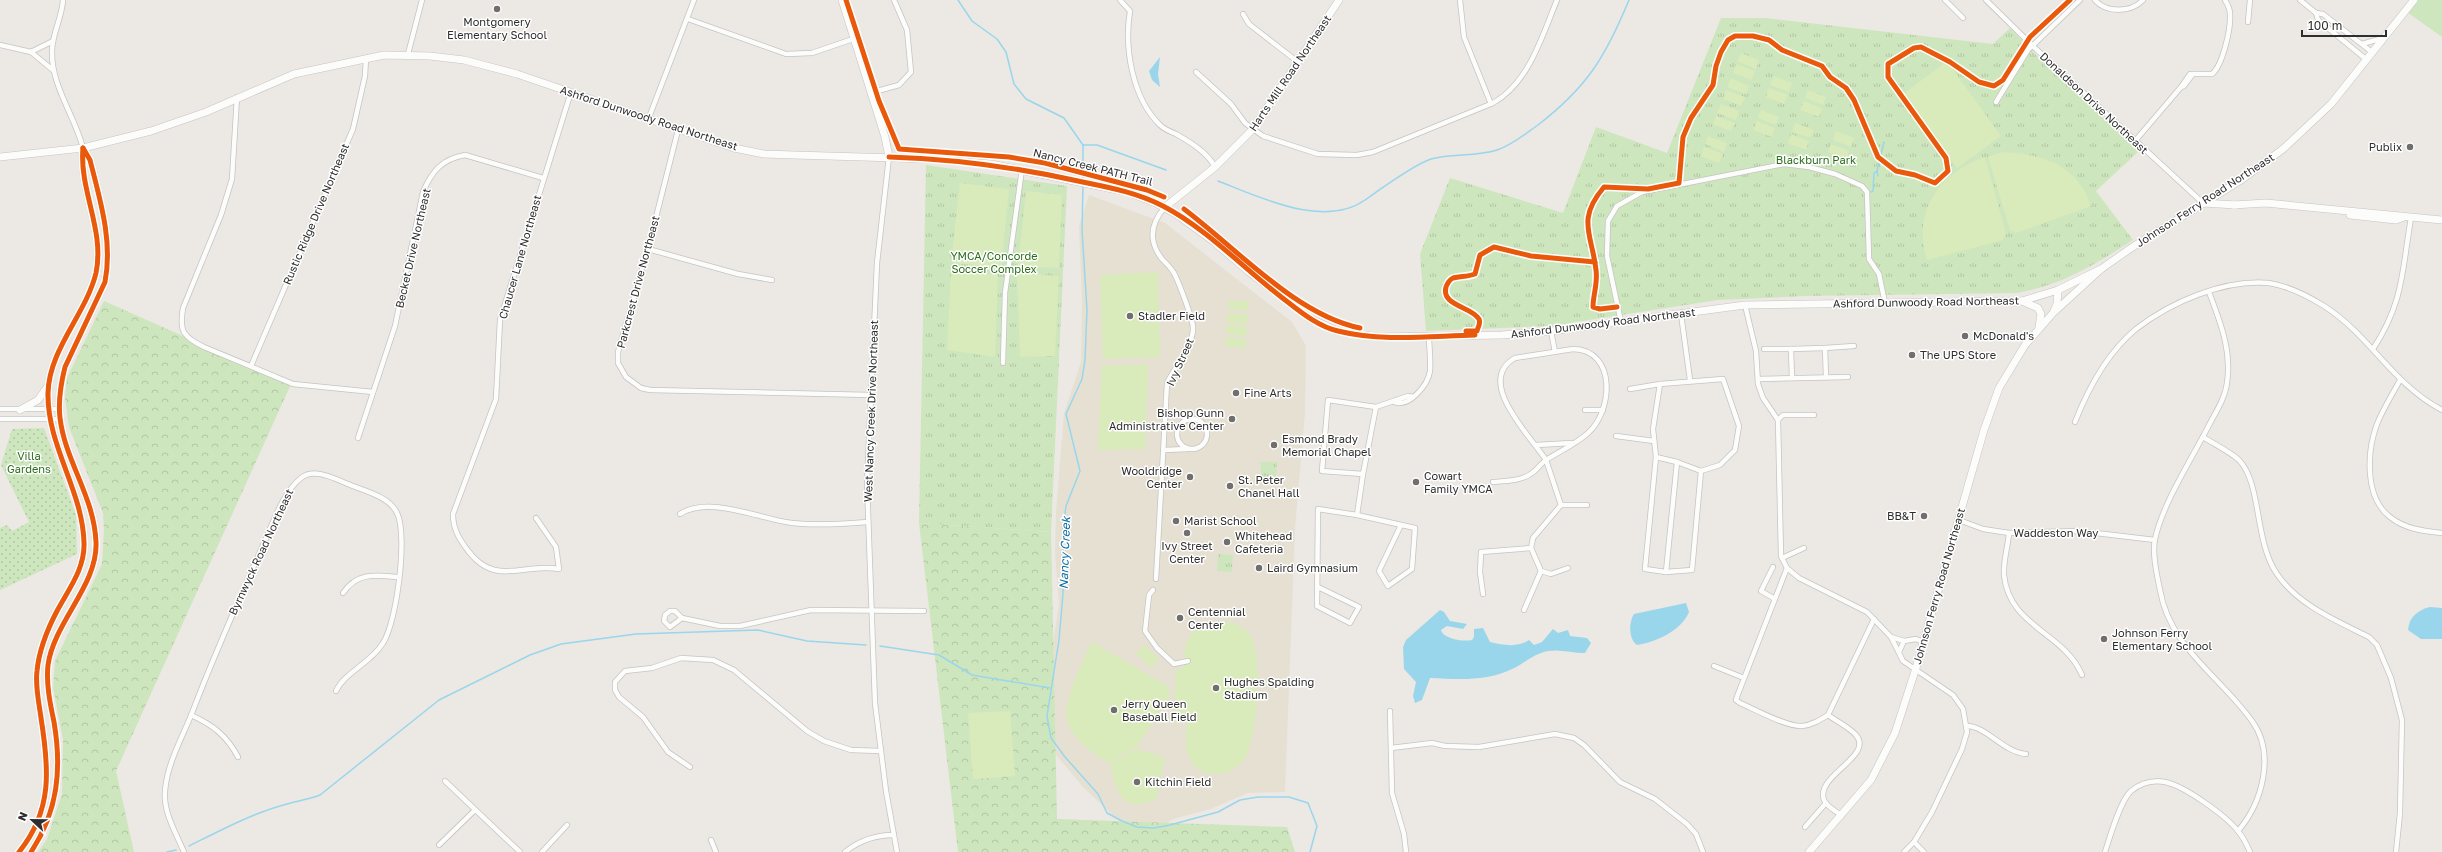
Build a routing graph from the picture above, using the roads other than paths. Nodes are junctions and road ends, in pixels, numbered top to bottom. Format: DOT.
graph roads {
  1 [pos="63,0"];
  2 [pos="422,0"];
  3 [pos="694,0"];
  4 [pos="842,0"];
  5 [pos="894,0"];
  6 [pos="1120,0"];
  7 [pos="1340,0"];
  8 [pos="1460,0"];
  9 [pos="1557,0"];
  10 [pos="1945,0"];
  11 [pos="1986,0"];
  12 [pos="2080,0"];
  13 [pos="2094,0"];
  14 [pos="2143,0"];
  15 [pos="2225,0"];
  16 [pos="2250,0"];
  17 [pos="2300,0"];
  18 [pos="2414,0"];
  19 [pos="2316,13"];
  20 [pos="1243,14"];
  21 [pos="1963,18"];
  22 [pos="688,19"];
  23 [pos="2248,22"];
  24 [pos="2386,36"];
  25 [pos="853,39"];
  26 [pos="53,42"];
  27 [pos="2362,44"];
  28 [pos="0,45"];
  29 [pos="2032,46"];
  30 [pos="32,52"];
  31 [pos="2373,53"];
  32 [pos="408,54"];
  33 [pos="366,58"];
  34 [pos="2367,60"];
  35 [pos="1298,62"];
  36 [pos="54,71"];
  37 [pos="1196,72"];
  38 [pos="571,92"];
  39 [pos="870,94"];
  40 [pos="237,97"];
  41 [pos="1996,102"];
  42 [pos="1491,104"];
  43 [pos="648,120"];
  44 [pos="1253,129"];
  45 [pos="678,130"];
  46 [pos="2135,141"];
  47 [pos="83,148"];
  48 [pos="0,157"];
  49 [pos="889,157"];
  50 [pos="1215,167"];
  51 [pos="1022,169"];
  52 [pos="543,178"];
  53 [pos="2203,203"];
  54 [pos="1165,207"];
  55 [pos="2408,217"];
  56 [pos="2442,220"];
  57 [pos="648,249"];
  58 [pos="2101,269"];
  59 [pos="772,280"];
  60 [pos="2058,290"];
  61 [pos="2209,292"];
  62 [pos="2022,301"];
  63 [pos="1885,303"];
  64 [pos="1745,305"];
  65 [pos="2053,313"];
  66 [pos="1681,314"];
  67 [pos="1621,322"];
  68 [pos="2039,327"];
  69 [pos="1551,331"];
  70 [pos="1429,336"];
  71 [pos="1854,346"];
  72 [pos="1825,348"];
  73 [pos="1764,349"];
  74 [pos="1792,349"];
  75 [pos="2373,349"];
  76 [pos="1555,352"];
  77 [pos="1003,363"];
  78 [pos="251,366"];
  79 [pos="1826,377"];
  80 [pos="1848,377"];
  81 [pos="1792,378"];
  82 [pos="1690,380"];
  83 [pos="1758,380"];
  84 [pos="2400,380"];
  85 [pos="49,384"];
  86 [pos="1660,384"];
  87 [pos="1630,389"];
  88 [pos="373,392"];
  89 [pos="871,394"];
  90 [pos="1376,407"];
  91 [pos="0,409"];
  92 [pos="59,409"];
  93 [pos="20,410"];
  94 [pos="49,410"];
  95 [pos="1585,410"];
  96 [pos="1603,410"];
  97 [pos="2442,410"];
  98 [pos="1166,413"];
  99 [pos="1814,415"];
  100 [pos="1191,418"];
  101 [pos="0,419"];
  102 [pos="60,419"];
  103 [pos="50,420"];
  104 [pos="1778,420"];
  105 [pos="2075,422"];
  106 [pos="1616,436"];
  107 [pos="2203,437"];
  108 [pos="358,438"];
  109 [pos="1654,441"];
  110 [pos="1573,443"];
  111 [pos="1536,445"];
  112 [pos="1190,449"];
  113 [pos="1164,450"];
  114 [pos="1656,457"];
  115 [pos="1546,460"];
  116 [pos="1677,462"];
  117 [pos="1701,471"];
  118 [pos="1363,474"];
  119 [pos="1493,482"];
  120 [pos="1561,505"];
  121 [pos="1587,506"];
  122 [pos="680,514"];
  123 [pos="1357,515"];
  124 [pos="536,518"];
  125 [pos="1959,520"];
  126 [pos="868,522"];
  127 [pos="1401,525"];
  128 [pos="2009,533"];
  129 [pos="2442,533"];
  130 [pos="2155,540"];
  131 [pos="1531,548"];
  132 [pos="1804,548"];
  133 [pos="1782,558"];
  134 [pos="1773,567"];
  135 [pos="1568,568"];
  136 [pos="1787,568"];
  137 [pos="1541,571"];
  138 [pos="1666,572"];
  139 [pos="398,577"];
  140 [pos="1156,578"];
  141 [pos="1318,587"];
  142 [pos="1153,590"];
  143 [pos="343,593"];
  144 [pos="1483,594"];
  145 [pos="1775,599"];
  146 [pos="872,610"];
  147 [pos="1524,610"];
  148 [pos="924,611"];
  149 [pos="682,618"];
  150 [pos="1874,619"];
  151 [pos="1892,637"];
  152 [pos="1904,641"];
  153 [pos="1923,642"];
  154 [pos="1899,652"];
  155 [pos="1188,662"];
  156 [pos="1714,666"];
  157 [pos="1916,668"];
  158 [pos="2082,675"];
  159 [pos="1744,678"];
  160 [pos="336,691"];
  161 [pos="1390,711"];
  162 [pos="191,715"];
  163 [pos="1828,715"];
  164 [pos="1967,726"];
  165 [pos="1391,748"];
  166 [pos="881,751"];
  167 [pos="2026,754"];
  168 [pos="238,758"];
  169 [pos="690,767"];
  170 [pos="445,781"];
  171 [pos="1826,803"];
  172 [pos="474,811"];
  173 [pos="1842,816"];
  174 [pos="567,825"];
  175 [pos="1805,827"];
  176 [pos="2238,831"];
  177 [pos="894,834"];
  178 [pos="711,840"];
  179 [pos="1914,842"];
  180 [pos="439,845"];
  181 [pos="19,852"];
  182 [pos="31,852"];
  183 [pos="184,852"];
  184 [pos="520,852"];
  185 [pos="542,852"];
  186 [pos="716,852"];
  187 [pos="845,852"];
  188 [pos="897,852"];
  189 [pos="1406,852"];
  190 [pos="1703,852"];
  191 [pos="1809,852"];
  192 [pos="1904,852"];
  193 [pos="1924,852"];
  194 [pos="2105,852"];
  195 [pos="2250,852"];
  196 [pos="2396,852"];
  1 -- 26 [label="street"];
  2 -- 32 [label="street"];
  3 -- 22 [label="street"];
  4 -- 25 [label="main road, West Nancy Creek Drive Northeast"];
  5 -- 39 [label="street"];
  6 -- 50 [label="street"];
  7 -- 35 [label="main road, Harts Mill Road Northeast"];
  8 -- 42 [label="street"];
  9 -- 42 [label="street"];
  10 -- 21 [label="street"];
  11 -- 29 [label="street, Donaldson Drive Northeast"];
  12 -- 29 [label="street"];
  13 -- 14 [label="street"];
  15 -- 46 [label="street"];
  16 -- 23 [label="street"];
  17 -- 19 [label="street"];
  18 -- 24 [label="main road, Johnson Ferry Road Northeast"];
  19 -- 27 [label="street"];
  19 -- 34 [label="street"];
  20 -- 35 [label="street"];
  22 -- 25 [label="street"];
  22 -- 43 [label="street"];
  24 -- 27 [label="street"];
  24 -- 31 [label="main road, Johnson Ferry Road Northeast"];
  25 -- 39 [label="main road, West Nancy Creek Drive Northeast"];
  26 -- 30 [label="street"];
  26 -- 36 [label="street"];
  27 -- 31 [label="street"];
  28 -- 30 [label="street"];
  29 -- 41 [label="street"];
  29 -- 46 [label="street, Donaldson Drive Northeast"];
  30 -- 36 [label="street"];
  31 -- 34 [label="main road, Johnson Ferry Road Northeast"];
  32 -- 33 [label="main road, Ashford Dunwoody Road Northeast"];
  32 -- 38 [label="main road, Ashford Dunwoody Road Northeast"];
  33 -- 40 [label="main road, Ashford Dunwoody Road Northeast"];
  33 -- 78 [label="street, Rustic Ridge Drive Northeast"];
  34 -- 53 [label="main road, Johnson Ferry Road Northeast"];
  35 -- 44 [label="main road, Harts Mill Road Northeast"];
  36 -- 47 [label="street"];
  37 -- 44 [label="street"];
  38 -- 43 [label="main road, Ashford Dunwoody Road Northeast"];
  38 -- 52 [label="street, Chaucer Lane Northeast"];
  39 -- 49 [label="main road, West Nancy Creek Drive Northeast"];
  40 -- 47 [label="main road, Ashford Dunwoody Road Northeast"];
  40 -- 78 [label="street"];
  42 -- 44 [label="street"];
  43 -- 45 [label="main road, Ashford Dunwoody Road Northeast"];
  44 -- 50 [label="main road, Harts Mill Road Northeast"];
  45 -- 49 [label="main road, Ashford Dunwoody Road Northeast"];
  45 -- 57 [label="street, Parkcrest Drive Northeast"];
  46 -- 53 [label="street, Donaldson Drive Northeast"];
  47 -- 48 [label="main road, Ashford Dunwoody Road Northeast"];
  47 -- 85 [label="main road"];
  47 -- 92 [label="main road"];
  49 -- 51 [label="main road, Ashford Dunwoody Road Northeast"];
  49 -- 89 [label="street, West Nancy Creek Drive Northeast"];
  50 -- 54 [label="main road, Harts Mill Road Northeast"];
  51 -- 54 [label="main road, Ashford Dunwoody Road Northeast"];
  51 -- 77 [label="street"];
  52 -- 88 [label="street, Becket Drive Northeast"];
  52 -- 124 [label="street, Chaucer Lane Northeast"];
  53 -- 55 [label="main road"];
  53 -- 58 [label="main road, Johnson Ferry Road Northeast"];
  54 -- 70 [label="main road, Ashford Dunwoody Road Northeast"];
  54 -- 98 [label="street, Ivy Street"];
  55 -- 56 [label="main road"];
  55 -- 75 [label="street"];
  57 -- 59 [label="street"];
  57 -- 89 [label="street, Parkcrest Drive Northeast"];
  58 -- 60 [label="main road, Ashford Dunwoody Road Northeast"];
  58 -- 65 [label="main road, Johnson Ferry Road Northeast"];
  60 -- 62 [label="main road, Ashford Dunwoody Road Northeast"];
  60 -- 65 [label="main road"];
  61 -- 75 [label="street"];
  61 -- 105 [label="street"];
  61 -- 107 [label="street"];
  62 -- 63 [label="main road, Ashford Dunwoody Road Northeast"];
  62 -- 68 [label="main road"];
  63 -- 64 [label="main road, Ashford Dunwoody Road Northeast"];
  63 -- 67 [label="street"];
  64 -- 66 [label="main road, Ashford Dunwoody Road Northeast"];
  64 -- 83 [label="street"];
  65 -- 68 [label="main road, Johnson Ferry Road Northeast"];
  66 -- 67 [label="main road, Ashford Dunwoody Road Northeast"];
  66 -- 82 [label="street"];
  67 -- 69 [label="main road, Ashford Dunwoody Road Northeast"];
  68 -- 125 [label="main road, Johnson Ferry Road Northeast"];
  69 -- 70 [label="main road, Ashford Dunwoody Road Northeast"];
  69 -- 76 [label="street"];
  70 -- 90 [label="street"];
  71 -- 72 [label="street"];
  72 -- 74 [label="street"];
  72 -- 79 [label="street"];
  73 -- 74 [label="street"];
  74 -- 81 [label="street"];
  75 -- 84 [label="street"];
  76 -- 96 [label="street"];
  76 -- 111 [label="street"];
  78 -- 88 [label="street"];
  79 -- 80 [label="street"];
  79 -- 81 [label="street"];
  81 -- 83 [label="street"];
  82 -- 86 [label="street"];
  82 -- 117 [label="street"];
  83 -- 104 [label="street"];
  84 -- 97 [label="street"];
  84 -- 129 [label="street"];
  85 -- 93 [label="main road"];
  85 -- 94 [label="main road"];
  86 -- 87 [label="street"];
  86 -- 109 [label="street"];
  88 -- 108 [label="street, Becket Drive Northeast"];
  89 -- 126 [label="street, West Nancy Creek Drive Northeast"];
  90 -- 118 [label="street"];
  90 -- 118 [label="street"];
  91 -- 93 [label="street"];
  92 -- 94 [label="street"];
  92 -- 102 [label="main road"];
  93 -- 94 [label="street"];
  94 -- 103 [label="main road"];
  95 -- 96 [label="street"];
  96 -- 110 [label="street"];
  98 -- 100 [label="street"];
  98 -- 113 [label="street, Ivy Street"];
  99 -- 104 [label="street"];
  100 -- 112 [label="street"];
  100 -- 112 [label="street"];
  101 -- 103 [label="street"];
  102 -- 103 [label="street"];
  102 -- 182 [label="main road"];
  103 -- 181 [label="main road"];
  104 -- 133 [label="street"];
  106 -- 109 [label="street"];
  107 -- 130 [label="street"];
  107 -- 196 [label="street"];
  109 -- 114 [label="street"];
  110 -- 111 [label="street"];
  110 -- 115 [label="street"];
  111 -- 115 [label="street"];
  112 -- 113 [label="street"];
  113 -- 140 [label="street, Ivy Street"];
  114 -- 116 [label="street"];
  114 -- 138 [label="street"];
  115 -- 119 [label="street"];
  115 -- 120 [label="street"];
  116 -- 117 [label="street"];
  116 -- 138 [label="street"];
  117 -- 138 [label="street"];
  118 -- 123 [label="street"];
  120 -- 121 [label="street"];
  120 -- 131 [label="street"];
  122 -- 126 [label="street"];
  123 -- 127 [label="street"];
  123 -- 141 [label="street"];
  125 -- 128 [label="street, Waddeston Way"];
  125 -- 153 [label="main road, Johnson Ferry Road Northeast"];
  126 -- 146 [label="street, West Nancy Creek Drive Northeast"];
  127 -- 127 [label="street"];
  128 -- 130 [label="street, Waddeston Way"];
  128 -- 158 [label="street"];
  130 -- 176 [label="street"];
  131 -- 137 [label="street"];
  131 -- 144 [label="street"];
  132 -- 133 [label="street"];
  133 -- 136 [label="street"];
  134 -- 145 [label="street"];
  135 -- 137 [label="street"];
  136 -- 145 [label="street"];
  136 -- 150 [label="street"];
  137 -- 147 [label="street"];
  139 -- 143 [label="street"];
  139 -- 160 [label="street, Byrnwyck Road Northeast"];
  139 -- 162 [label="street, Byrnwyck Road Northeast"];
  141 -- 141 [label="street"];
  142 -- 155 [label="street"];
  145 -- 159 [label="street"];
  146 -- 148 [label="street"];
  146 -- 149 [label="street"];
  146 -- 166 [label="street, West Nancy Creek Drive Northeast"];
  150 -- 151 [label="street"];
  150 -- 163 [label="street"];
  151 -- 152 [label="street"];
  151 -- 154 [label="street"];
  152 -- 153 [label="street"];
  152 -- 154 [label="street"];
  153 -- 157 [label="main road, Johnson Ferry Road Northeast"];
  154 -- 157 [label="street"];
  156 -- 159 [label="street"];
  157 -- 164 [label="street"];
  157 -- 173 [label="main road, Johnson Ferry Road Northeast"];
  159 -- 163 [label="street"];
  161 -- 165 [label="street"];
  162 -- 168 [label="street"];
  162 -- 183 [label="street, Byrnwyck Road Northeast"];
  163 -- 171 [label="street"];
  164 -- 167 [label="street"];
  164 -- 179 [label="street"];
  165 -- 189 [label="street"];
  165 -- 190 [label="street"];
  166 -- 169 [label="street"];
  166 -- 177 [label="street, West Nancy Creek Drive Northeast"];
  170 -- 172 [label="street"];
  171 -- 173 [label="street"];
  171 -- 175 [label="street"];
  172 -- 180 [label="street"];
  172 -- 184 [label="street"];
  173 -- 191 [label="main road, Johnson Ferry Road Northeast"];
  174 -- 185 [label="street"];
  176 -- 194 [label="street"];
  176 -- 195 [label="street"];
  177 -- 187 [label="street"];
  177 -- 188 [label="street, West Nancy Creek Drive Northeast"];
  178 -- 186 [label="street"];
  179 -- 192 [label="street"];
  179 -- 193 [label="street"];
}
